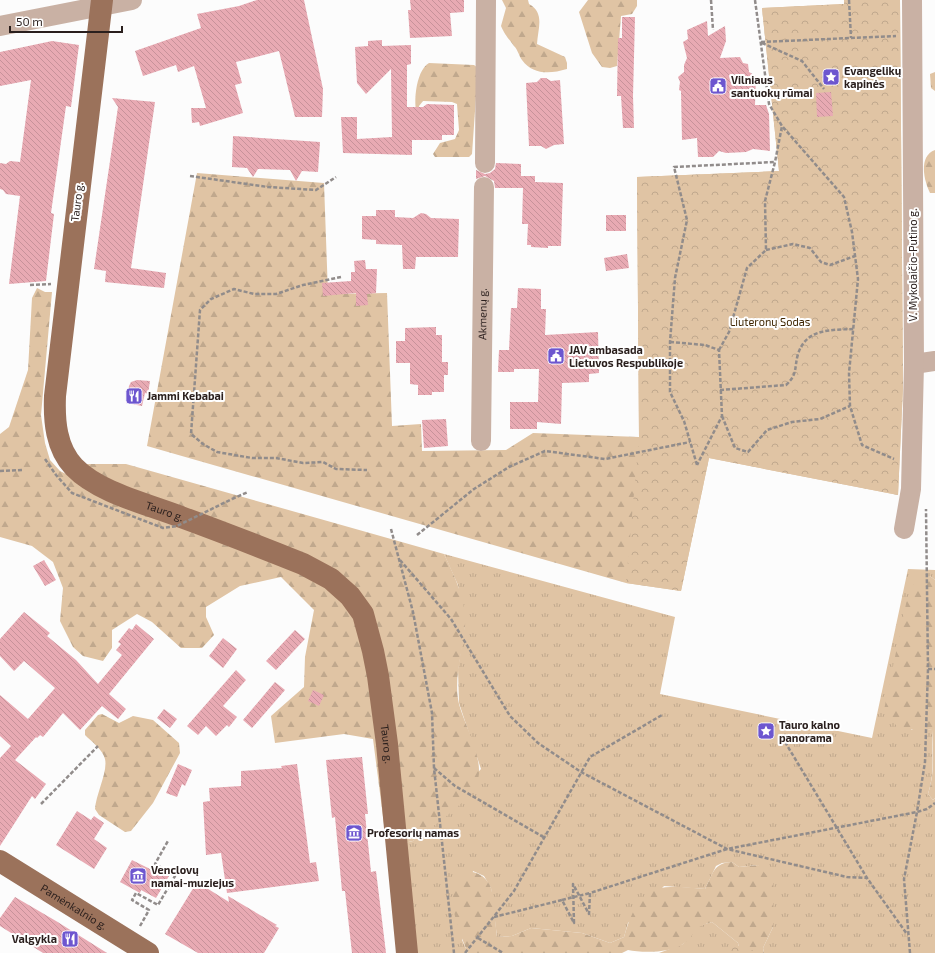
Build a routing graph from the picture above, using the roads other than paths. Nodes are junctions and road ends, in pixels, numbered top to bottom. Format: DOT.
graph roads {
  1 [pos="132,0"];
  2 [pos="486,0"];
  3 [pos="912,0"];
  4 [pos="102,3"];
  5 [pos="0,26"];
  6 [pos="485,163"];
  7 [pos="484,188"];
  8 [pos="935,361"];
  9 [pos="914,364"];
  10 [pos="481,441"];
  11 [pos="904,529"];
  12 [pos="0,861"];
  13 [pos="148,953"];
  14 [pos="407,953"];
  1 -- 4 [label="street"];
  2 -- 6 [label="street"];
  3 -- 9 [label="street, V. Mykolaičio-Putino g."];
  4 -- 5 [label="street"];
  4 -- 14 [label="main road, Tauro g."];
  7 -- 10 [label="street, Akmenų g."];
  8 -- 9 [label="street"];
  9 -- 11 [label="street, V. Mykolaičio-Putino g."];
  12 -- 13 [label="main road, Pamėnkalnio g."];
}
